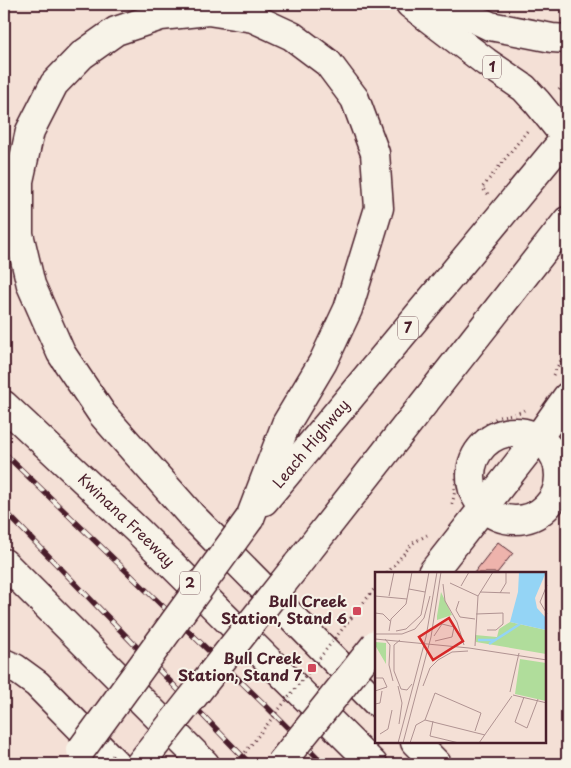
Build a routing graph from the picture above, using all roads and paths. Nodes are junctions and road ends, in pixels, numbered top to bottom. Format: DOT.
graph roads {
  1 [pos="410,4"];
  2 [pos="444,4"];
  3 [pos="567,39"];
  4 [pos="531,126"];
  5 [pos="567,138"];
  6 [pos="490,196"];
  7 [pos="567,221"];
  8 [pos="567,349"];
  9 [pos="558,388"];
  10 [pos="4,405"];
  11 [pos="530,406"];
  12 [pos="538,438"];
  13 [pos="485,507"];
  14 [pos="450,510"];
  15 [pos="250,518"];
  16 [pos="430,533"];
  17 [pos="4,563"];
  18 [pos="389,572"];
  19 [pos="433,572"];
  20 [pos="375,588"];
  21 [pos="79,636"];
  22 [pos="375,645"];
  23 [pos="4,662"];
  24 [pos="375,701"];
  25 [pos="416,743"];
  26 [pos="76,757"];
  27 [pos="116,764"];
  28 [pos="140,764"];
  29 [pos="184,764"];
  30 [pos="205,764"];
  31 [pos="236,764"];
  32 [pos="280,764"];
  33 [pos="373,764"];
  34 [pos="437,764"];
  1 -- 5 [label="main road, 1"];
  2 -- 3 [label="main road"];
  4 -- 6 [label="path"];
  5 -- 15 [label="main road, Leach Highway / 7"];
  7 -- 28 [label="main road, bridge"];
  8 -- 9 [label="path"];
  9 -- 12 [label="main road"];
  10 -- 33 [label="main road, Kwinana Freeway / 2"];
  11 -- 14 [label="path"];
  12 -- 13 [label="main road"];
  12 -- 13 [label="main road"];
  12 -- 13 [label="main road"];
  13 -- 19 [label="main road"];
  15 -- 24 [label="main road"];
  15 -- 26 [label="main road, Leach Highway / 7, bridge"];
  16 -- 18 [label="path"];
  17 -- 21 [label="main road"];
  20 -- 31 [label="path, bridge"];
  21 -- 29 [label="main road"];
  21 -- 30 [label="main road"];
  22 -- 32 [label="main road, bridge"];
  23 -- 27 [label="main road"];
  25 -- 34 [label="main road"];
}
